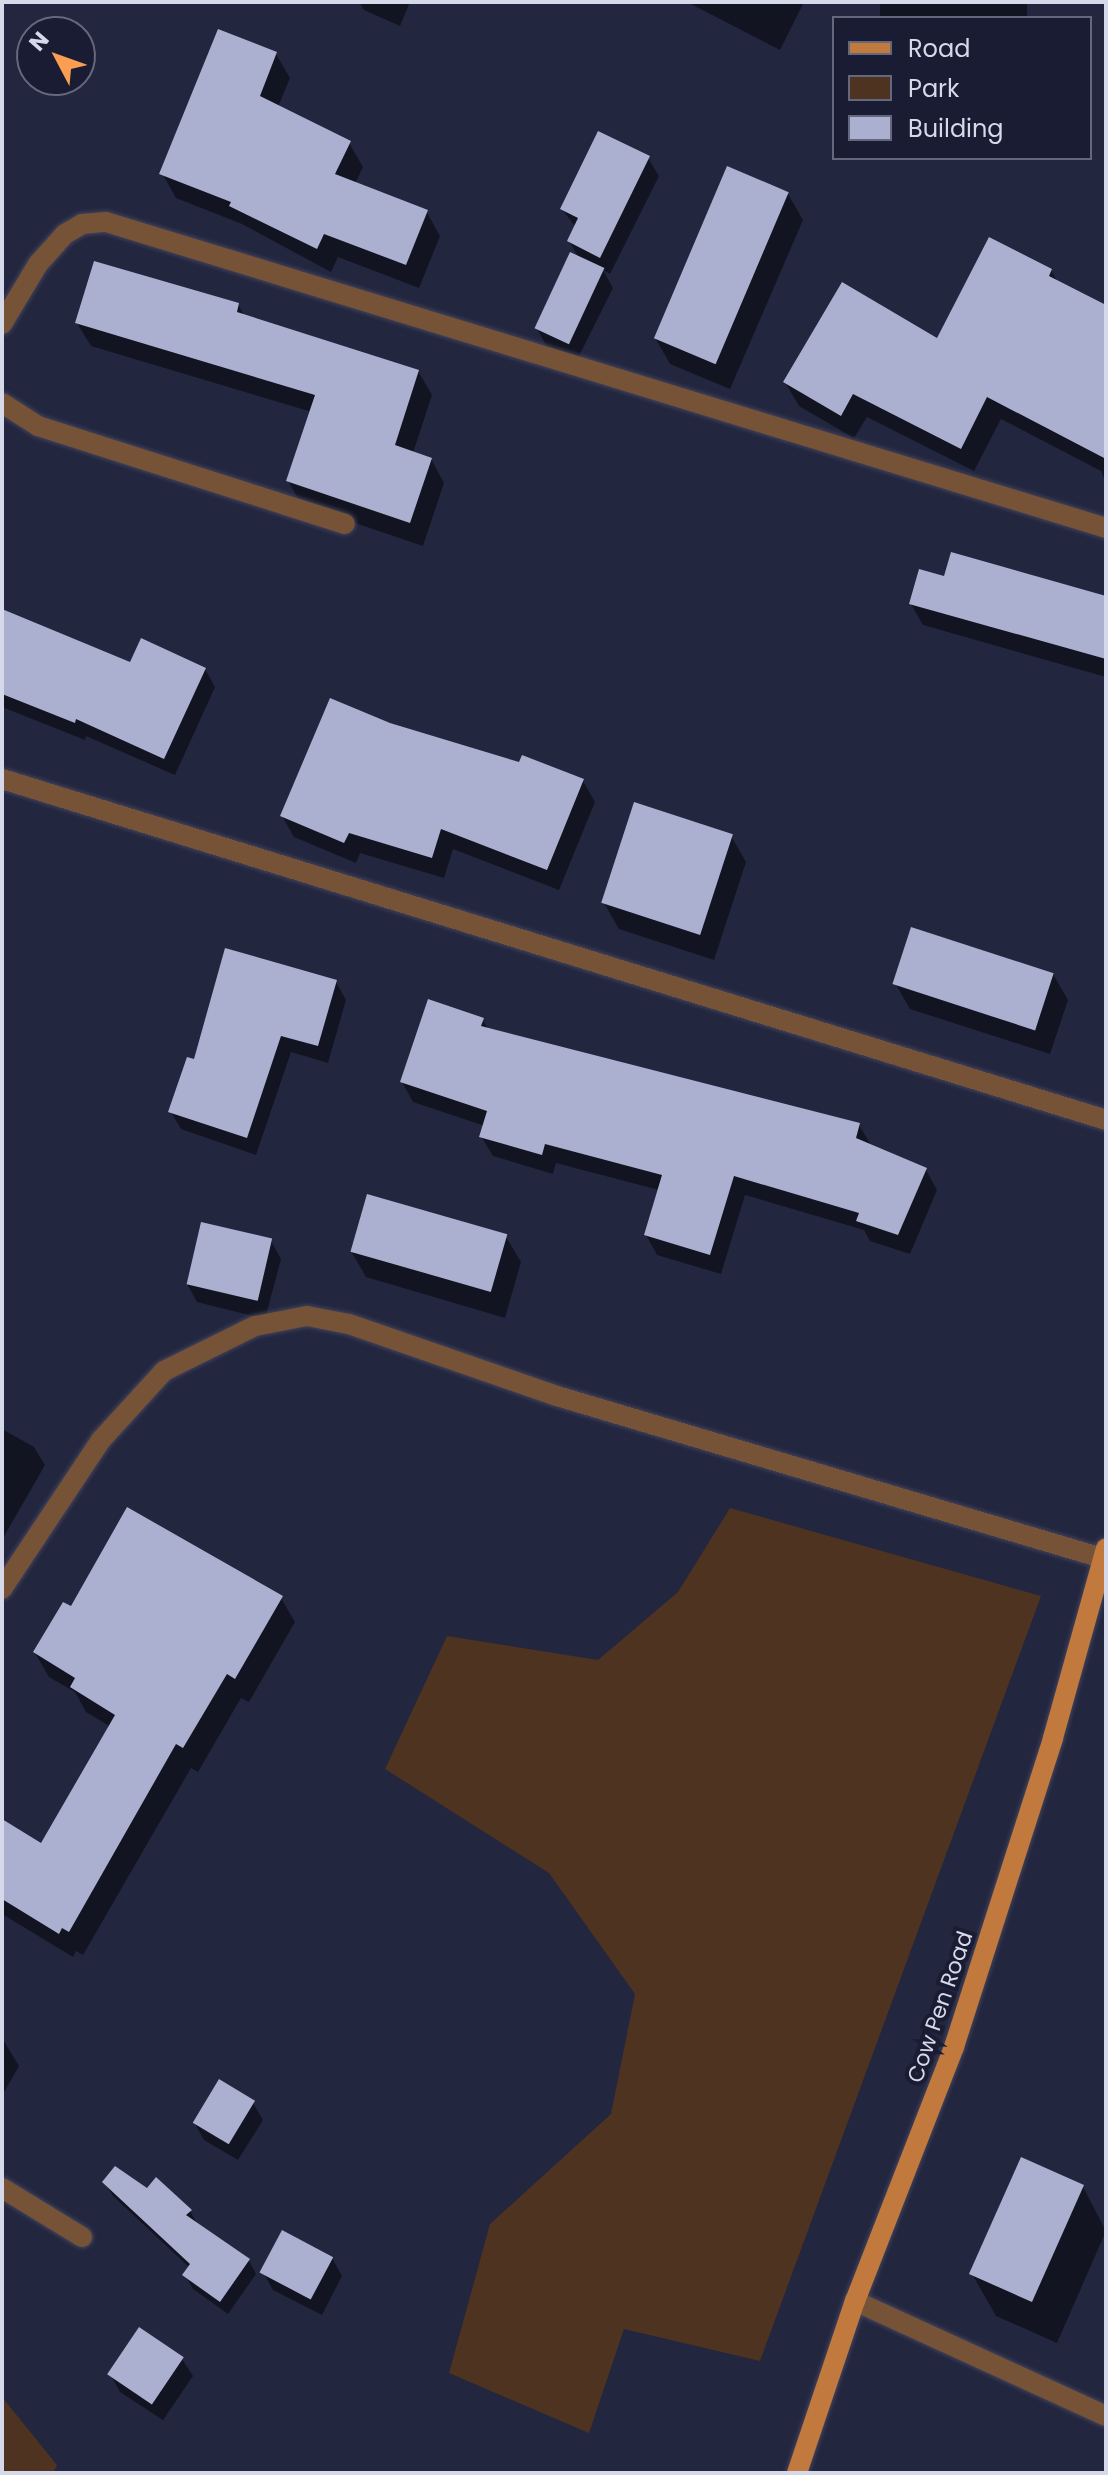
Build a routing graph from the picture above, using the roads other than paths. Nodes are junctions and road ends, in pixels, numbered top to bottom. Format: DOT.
graph roads {
  1 [pos="2,324"];
  2 [pos="2,403"];
  3 [pos="345,524"];
  4 [pos="1106,528"];
  5 [pos="2,779"];
  6 [pos="1106,1120"];
  7 [pos="1104,1553"];
  8 [pos="2,1589"];
  9 [pos="2,2188"];
  10 [pos="82,2237"];
  11 [pos="855,2301"];
  12 [pos="1106,2416"];
  13 [pos="797,2473"];
  1 -- 4 [label="street"];
  2 -- 3 [label="street"];
  5 -- 6 [label="street"];
  7 -- 8 [label="street"];
  7 -- 11 [label="main road, Cow Pen Road"];
  9 -- 10 [label="street"];
  11 -- 12 [label="street"];
  11 -- 13 [label="main road, Cow Pen Road"];
}
